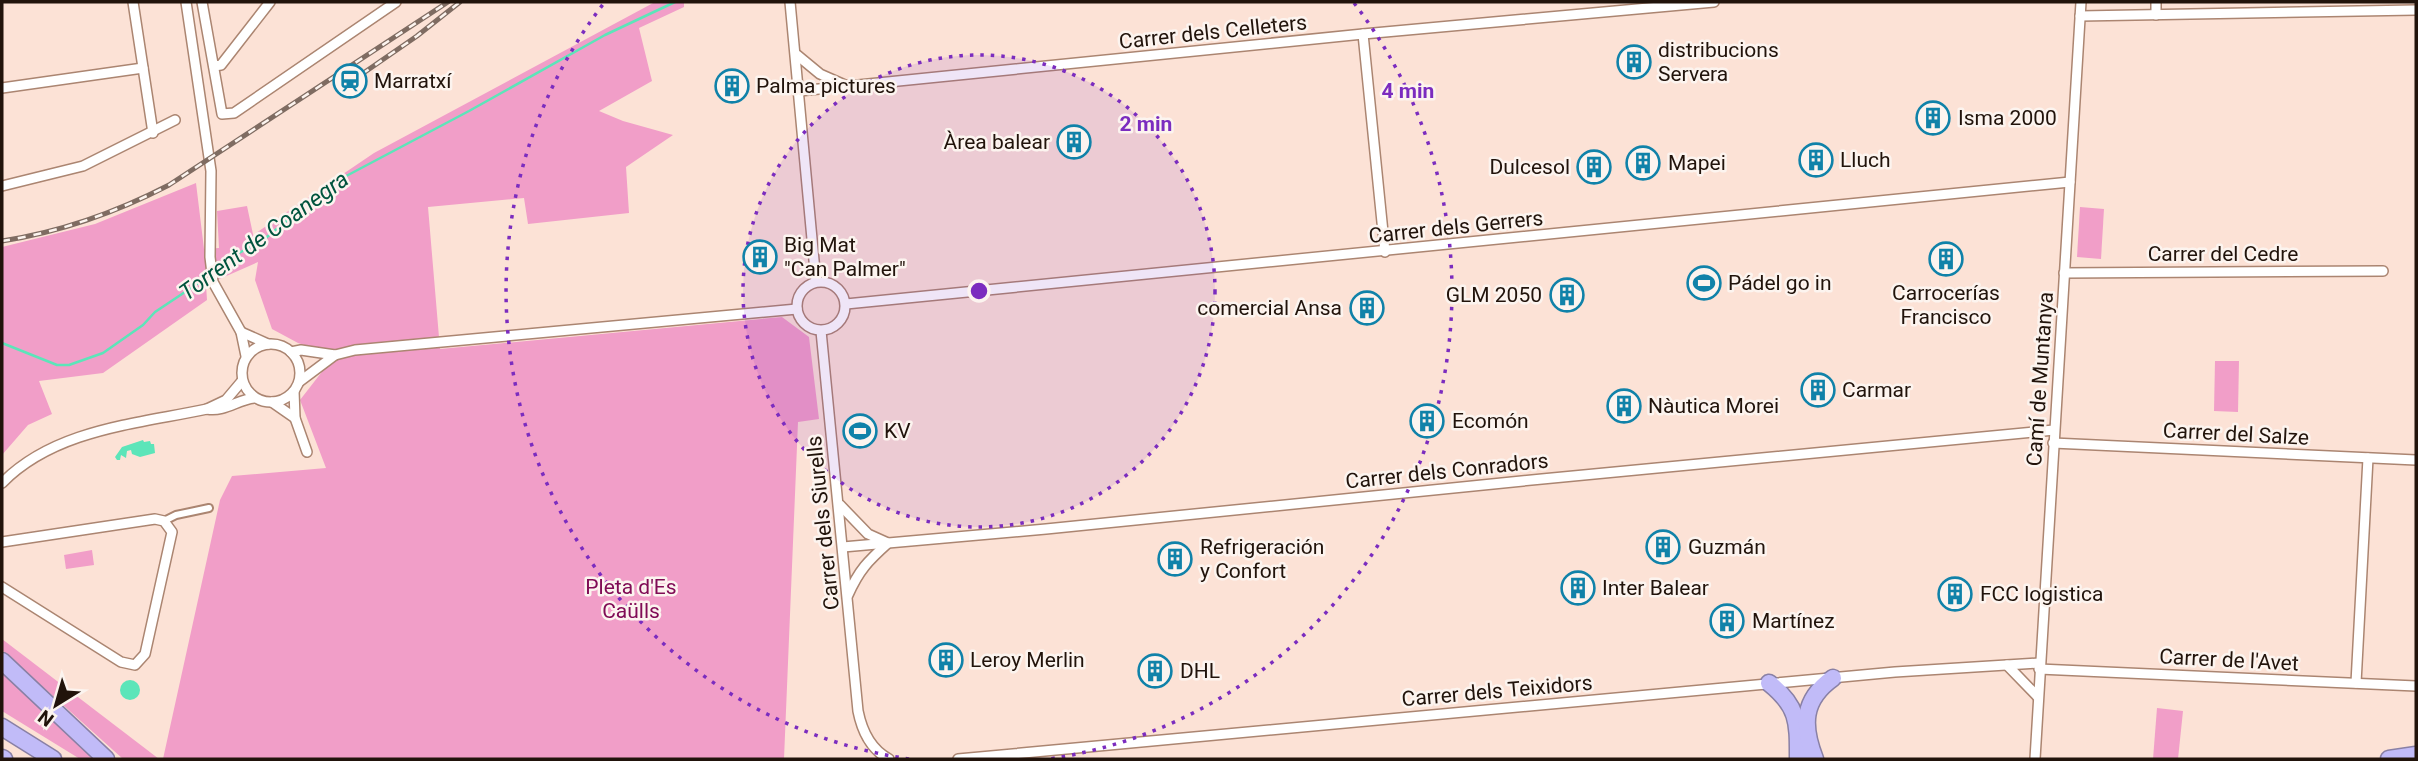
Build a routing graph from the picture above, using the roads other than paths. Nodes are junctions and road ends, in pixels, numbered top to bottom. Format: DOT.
graph roads {
  1 [pos="133,2"];
  2 [pos="186,2"];
  3 [pos="202,2"];
  4 [pos="270,2"];
  5 [pos="396,2"];
  6 [pos="1714,2"];
  7 [pos="2081,2"];
  8 [pos="2155,2"];
  9 [pos="2259,2"];
  10 [pos="790,3"];
  11 [pos="2332,7"];
  12 [pos="2414,7"];
  13 [pos="2259,13"];
  14 [pos="2156,15"];
  15 [pos="2080,16"];
  16 [pos="1363,34"];
  17 [pos="797,55"];
  18 [pos="214,66"];
  19 [pos="143,68"];
  20 [pos="848,86"];
  21 [pos="2,88"];
  22 [pos="799,91"];
  23 [pos="175,120"];
  24 [pos="153,133"];
  25 [pos="2070,182"];
  26 [pos="2,186"];
  27 [pos="1385,252"];
  28 [pos="2383,271"];
  29 [pos="2064,273"];
  30 [pos="816,282"];
  31 [pos="846,304"];
  32 [pos="797,309"];
  33 [pos="821,331"];
  34 [pos="241,332"];
  35 [pos="269,344"];
  36 [pos="291,352"];
  37 [pos="335,355"];
  38 [pos="246,356"];
  39 [pos="242,381"];
  40 [pos="299,382"];
  41 [pos="294,391"];
  42 [pos="254,398"];
  43 [pos="272,402"];
  44 [pos="207,409"];
  45 [pos="295,418"];
  46 [pos="2054,430"];
  47 [pos="2053,443"];
  48 [pos="307,452"];
  49 [pos="2368,458"];
  50 [pos="2416,460"];
  51 [pos="2,483"];
  52 [pos="839,504"];
  53 [pos="209,509"];
  54 [pos="164,522"];
  55 [pos="2,542"];
  56 [pos="888,543"];
  57 [pos="843,547"];
  58 [pos="2,587"];
  59 [pos="848,597"];
  60 [pos="2,661"];
  61 [pos="2007,665"];
  62 [pos="2039,666"];
  63 [pos="1833,678"];
  64 [pos="1769,683"];
  65 [pos="2356,683"];
  66 [pos="2416,686"];
  67 [pos="2038,697"];
  68 [pos="2,727"];
  69 [pos="2416,755"];
  70 [pos="53,759"];
  71 [pos="106,759"];
  72 [pos="889,759"];
  73 [pos="958,759"];
  74 [pos="1798,759"];
  75 [pos="1815,759"];
  76 [pos="2035,759"];
  77 [pos="2389,759"];
  1 -- 19 [label="street"];
  2 -- 34 [label="street"];
  3 -- 18 [label="street"];
  4 -- 18 [label="street"];
  5 -- 18 [label="street"];
  6 -- 16 [label="street, Carrer dels Celleters"];
  7 -- 15 [label="street, Camí de Muntanya"];
  8 -- 14 [label="street"];
  9 -- 13 [label="street"];
  10 -- 17 [label="street"];
  11 -- 12 [label="street"];
  11 -- 13 [label="street"];
  13 -- 14 [label="street"];
  14 -- 15 [label="street"];
  15 -- 25 [label="street, Camí de Muntanya"];
  16 -- 20 [label="street, Carrer dels Celleters"];
  16 -- 27 [label="street"];
  17 -- 20 [label="street"];
  17 -- 22 [label="street"];
  19 -- 21 [label="street"];
  19 -- 24 [label="street"];
  20 -- 22 [label="street, Carrer dels Celleters"];
  22 -- 30 [label="street"];
  23 -- 24 [label="street"];
  24 -- 26 [label="street"];
  25 -- 27 [label="street, Carrer dels Gerrers"];
  25 -- 29 [label="street, Camí de Muntanya"];
  27 -- 31 [label="street, Carrer dels Gerrers"];
  28 -- 29 [label="street, Carrer del Cedre"];
  29 -- 46 [label="street, Camí de Muntanya"];
  30 -- 31 [label="street"];
  30 -- 32 [label="street"];
  31 -- 33 [label="street"];
  32 -- 33 [label="street"];
  32 -- 37 [label="street"];
  33 -- 52 [label="street, Carrer dels Siurells"];
  34 -- 35 [label="street"];
  34 -- 38 [label="street"];
  35 -- 36 [label="street"];
  35 -- 38 [label="street"];
  36 -- 37 [label="street"];
  36 -- 40 [label="street"];
  37 -- 40 [label="street"];
  38 -- 39 [label="street"];
  39 -- 42 [label="street"];
  39 -- 44 [label="street"];
  40 -- 41 [label="street"];
  41 -- 43 [label="street"];
  41 -- 45 [label="street"];
  42 -- 43 [label="street"];
  42 -- 44 [label="street"];
  43 -- 45 [label="street"];
  44 -- 51 [label="street"];
  45 -- 48 [label="street"];
  46 -- 47 [label="street, Camí de Muntanya"];
  46 -- 56 [label="street, Carrer dels Conradors"];
  47 -- 49 [label="street, Carrer del Salze"];
  47 -- 62 [label="street, Camí de Muntanya"];
  49 -- 50 [label="street, Carrer del Salze"];
  49 -- 65 [label="street"];
  52 -- 56 [label="street"];
  52 -- 57 [label="street, Carrer dels Siurells"];
  53 -- 54 [label="street"];
  54 -- 55 [label="street"];
  54 -- 58 [label="street"];
  56 -- 57 [label="street, Carrer dels Conradors"];
  56 -- 59 [label="street"];
  57 -- 59 [label="street, Carrer dels Siurells"];
  59 -- 72 [label="street, Carrer dels Siurells"];
  60 -- 71 [label="highway"];
  61 -- 62 [label="street, Carrer dels Teixidors"];
  61 -- 63 [label="street, Carrer dels Teixidors"];
  61 -- 67 [label="street"];
  62 -- 65 [label="street, Carrer de l'Avet"];
  62 -- 67 [label="street, Camí de Muntanya"];
  63 -- 64 [label="street, Carrer dels Teixidors"];
  63 -- 75 [label="highway"];
  64 -- 73 [label="street, Carrer dels Teixidors"];
  64 -- 74 [label="highway"];
  65 -- 66 [label="street, Carrer de l'Avet"];
  67 -- 76 [label="street, Camí de Muntanya"];
  68 -- 70 [label="highway"];
  69 -- 77 [label="highway"];
}
